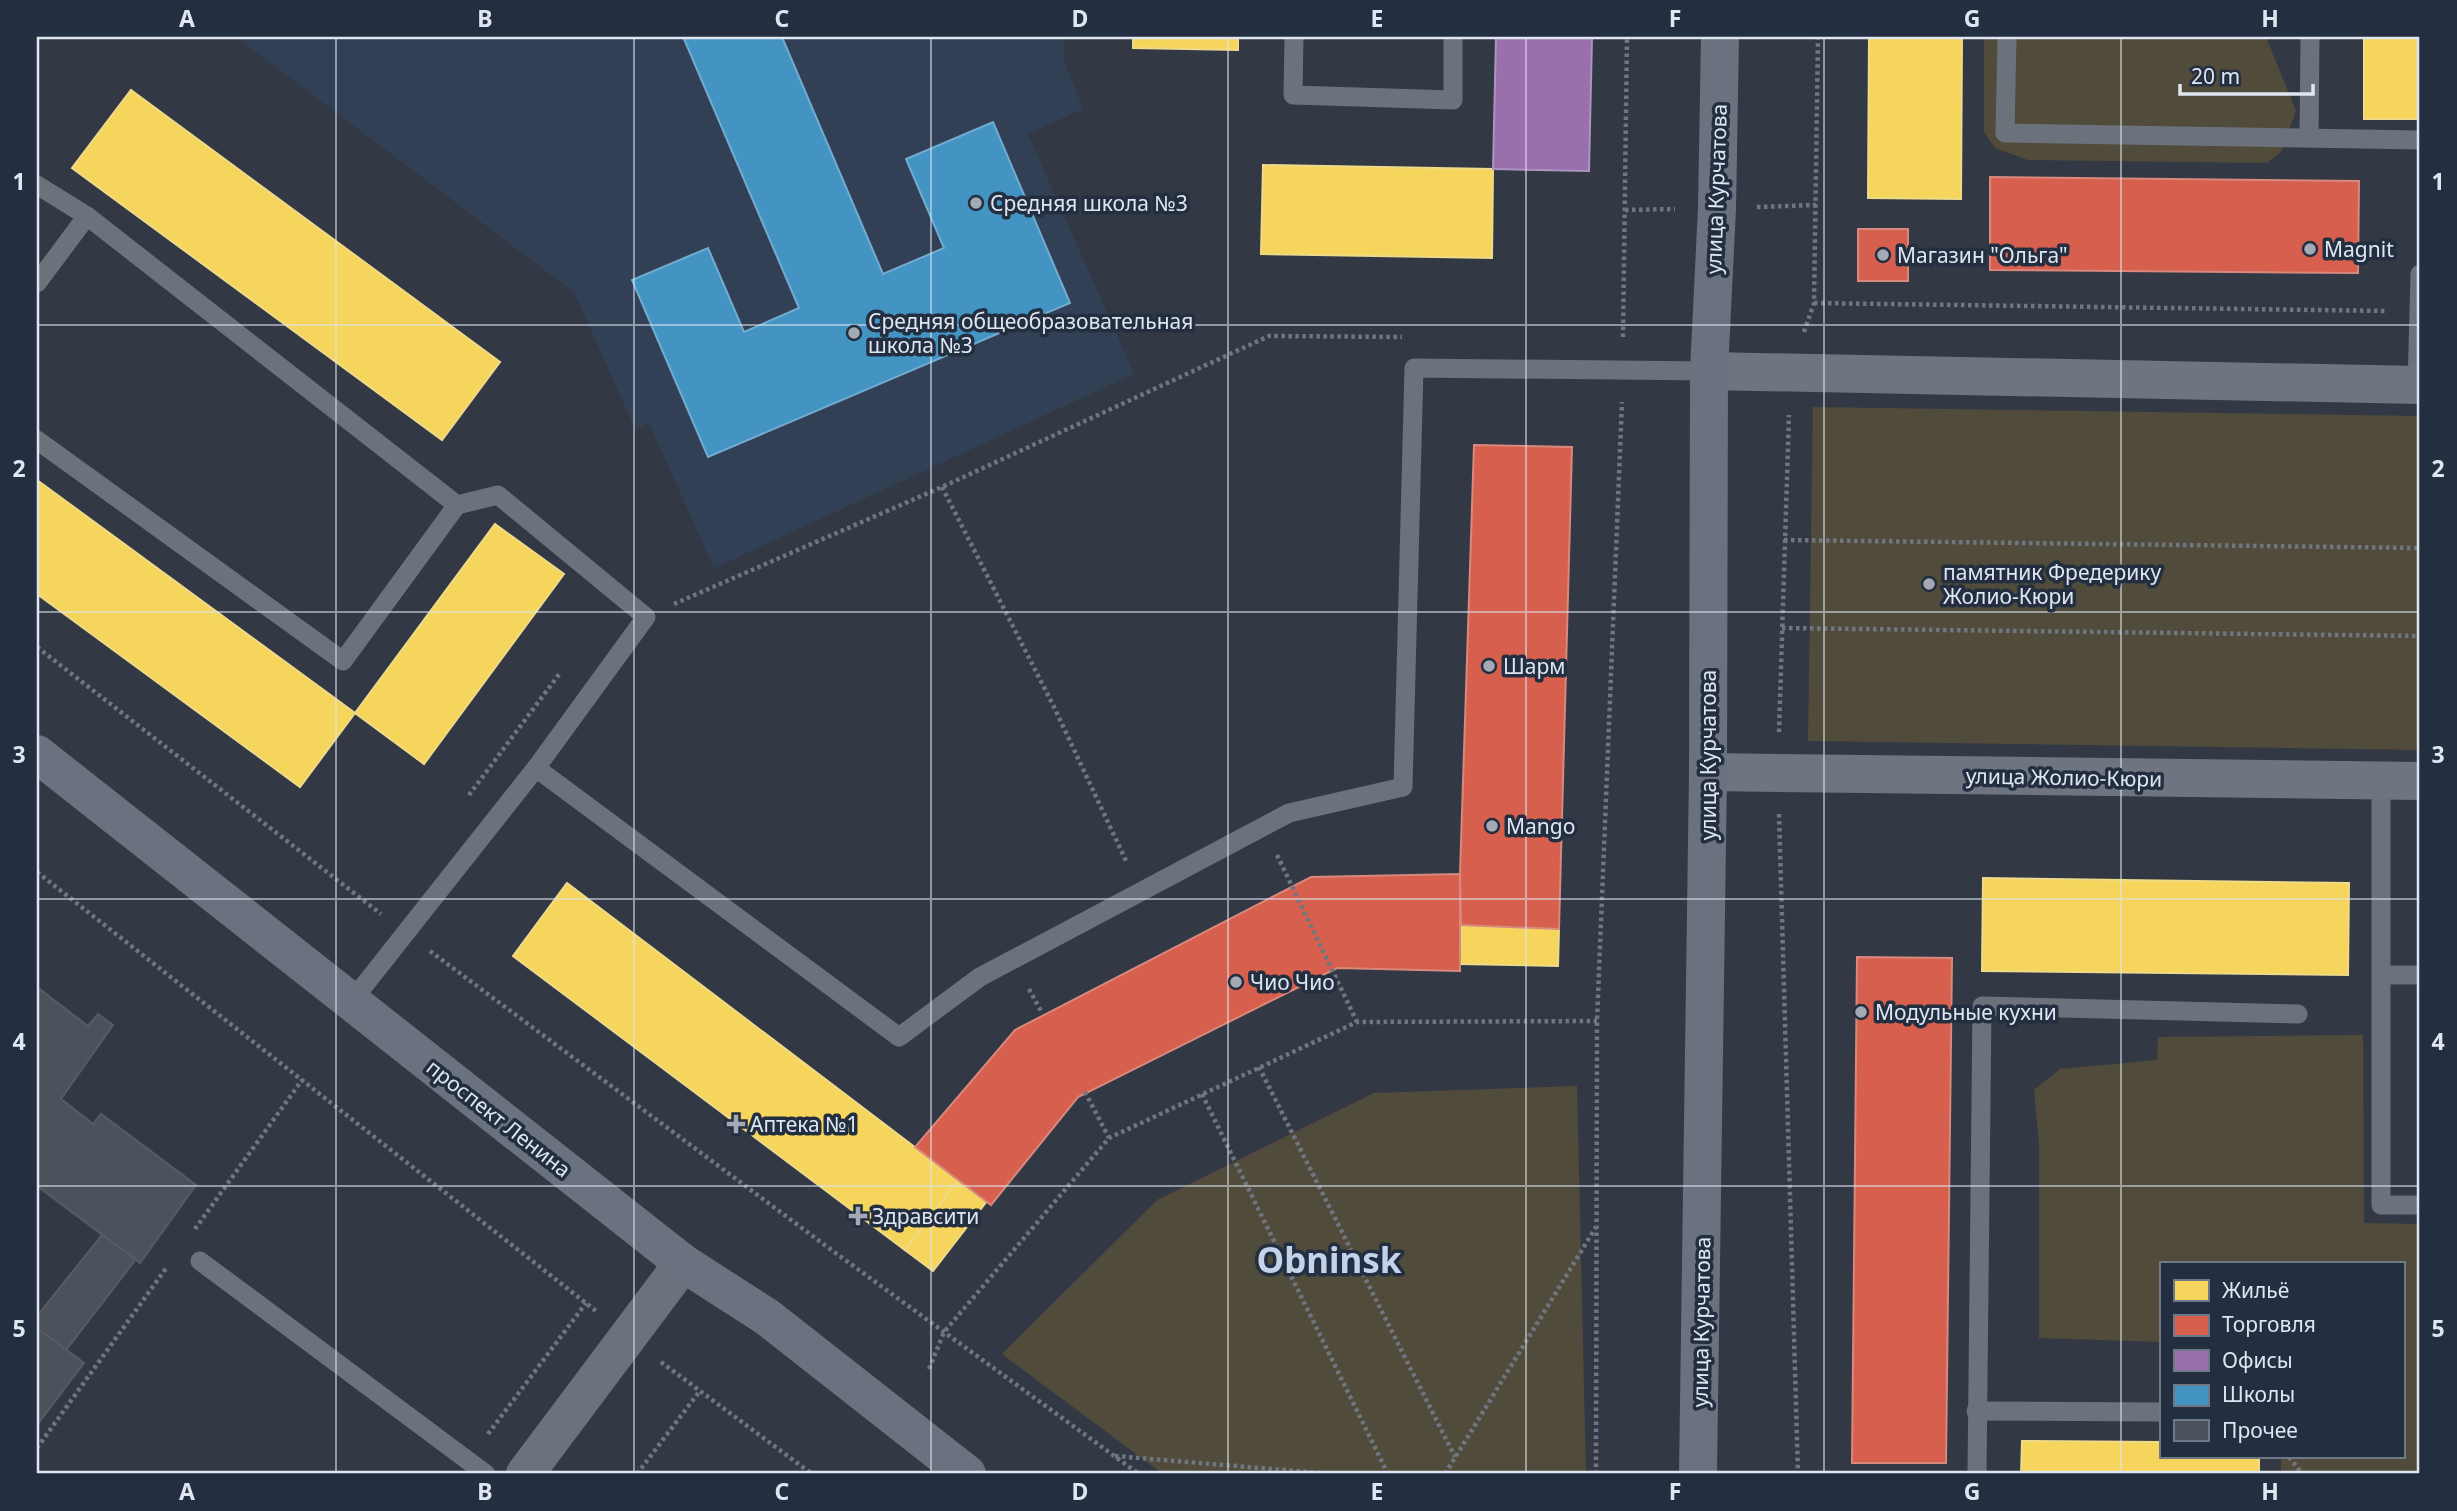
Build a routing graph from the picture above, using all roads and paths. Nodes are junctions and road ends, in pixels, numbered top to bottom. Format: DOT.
graph roads {
  1 [pos="1294,37"];
  2 [pos="1453,37"];
  3 [pos="1627,37"];
  4 [pos="1720,37"];
  5 [pos="2007,37"];
  6 [pos="2310,37"];
  7 [pos="2309,138"];
  8 [pos="2420,140"];
  9 [pos="37,185"];
  10 [pos="87,216"];
  11 [pos="2420,274"];
  12 [pos="37,283"];
  13 [pos="1814,303"];
  14 [pos="2419,311"];
  15 [pos="1405,337"];
  16 [pos="1610,340"];
  17 [pos="1624,371"];
  18 [pos="1709,371"];
  19 [pos="2419,385"];
  20 [pos="37,440"];
  21 [pos="942,487"];
  22 [pos="457,505"];
  23 [pos="1784,540"];
  24 [pos="2420,548"];
  25 [pos="646,617"];
  26 [pos="1782,628"];
  27 [pos="2420,636"];
  28 [pos="37,648"];
  29 [pos="37,754"];
  30 [pos="536,768"];
  31 [pos="1708,772"];
  32 [pos="2381,781"];
  33 [pos="2420,781"];
  34 [pos="1263,827"];
  35 [pos="37,872"];
  36 [pos="1140,892"];
  37 [pos="380,912"];
  38 [pos="406,932"];
  39 [pos="2382,975"];
  40 [pos="2420,975"];
  41 [pos="351,1002"];
  42 [pos="2298,1014"];
  43 [pos="1597,1021"];
  44 [pos="1357,1022"];
  45 [pos="1259,1067"];
  46 [pos="1085,1092"];
  47 [pos="1202,1094"];
  48 [pos="1109,1138"];
  49 [pos="2420,1205"];
  50 [pos="1597,1226"];
  51 [pos="201,1261"];
  52 [pos="683,1263"];
  53 [pos="586,1303"];
  54 [pos="944,1332"];
  55 [pos="628,1336"];
  56 [pos="929,1369"];
  57 [pos="699,1392"];
  58 [pos="1976,1410"];
  59 [pos="2160,1412"];
  60 [pos="1114,1456"];
  61 [pos="1455,1457"];
  62 [pos="2290,1458"];
  63 [pos="468,1461"];
  64 [pos="534,1471"];
  65 [pos="486,1474"];
  66 [pos="637,1474"];
  67 [pos="812,1474"];
  68 [pos="967,1474"];
  69 [pos="1139,1474"];
  70 [pos="1333,1474"];
  71 [pos="1388,1474"];
  72 [pos="1445,1474"];
  73 [pos="1596,1474"];
  74 [pos="1699,1474"];
  75 [pos="1977,1474"];
  76 [pos="2302,1474"];
  1 -- 2 [label="lane"];
  3 -- 16 [label="path"];
  4 -- 18 [label="main road, улица Курчатова"];
  5 -- 7 [label="lane"];
  6 -- 7 [label="lane"];
  7 -- 8 [label="lane"];
  9 -- 10 [label="lane"];
  10 -- 12 [label="lane"];
  10 -- 22 [label="lane"];
  11 -- 14 [label="lane"];
  13 -- 14 [label="path"];
  14 -- 19 [label="lane"];
  15 -- 21 [label="path"];
  17 -- 18 [label="lane"];
  17 -- 34 [label="lane"];
  17 -- 43 [label="path"];
  18 -- 19 [label="street"];
  18 -- 31 [label="main road, улица Курчатова"];
  20 -- 22 [label="lane"];
  21 -- 25 [label="path"];
  21 -- 36 [label="path"];
  22 -- 25 [label="lane"];
  23 -- 24 [label="path"];
  25 -- 30 [label="lane"];
  26 -- 27 [label="path"];
  28 -- 37 [label="path"];
  29 -- 41 [label="main road, проспект Ленина"];
  30 -- 36 [label="lane"];
  30 -- 38 [label="lane"];
  31 -- 32 [label="street, улица Жолио-Кюри"];
  31 -- 74 [label="main road, улица Курчатова"];
  32 -- 33 [label="street, улица Жолио-Кюри"];
  32 -- 39 [label="lane"];
  34 -- 36 [label="lane"];
  34 -- 44 [label="path"];
  35 -- 53 [label="path"];
  38 -- 41 [label="lane"];
  38 -- 54 [label="path"];
  39 -- 40 [label="lane"];
  39 -- 49 [label="lane"];
  41 -- 52 [label="main road, проспект Ленина"];
  42 -- 58 [label="lane"];
  43 -- 44 [label="path"];
  43 -- 50 [label="path"];
  44 -- 45 [label="path"];
  45 -- 47 [label="path"];
  45 -- 61 [label="path"];
  46 -- 48 [label="path"];
  47 -- 48 [label="path"];
  47 -- 71 [label="path"];
  48 -- 54 [label="path"];
  50 -- 61 [label="path"];
  50 -- 73 [label="path"];
  51 -- 63 [label="lane"];
  52 -- 55 [label="street"];
  52 -- 68 [label="main road, проспект Ленина"];
  53 -- 55 [label="path"];
  53 -- 63 [label="path"];
  54 -- 56 [label="path"];
  54 -- 60 [label="path"];
  55 -- 57 [label="path"];
  55 -- 64 [label="street"];
  57 -- 66 [label="path"];
  57 -- 67 [label="path"];
  58 -- 59 [label="lane"];
  58 -- 75 [label="lane"];
  60 -- 69 [label="path"];
  60 -- 70 [label="path"];
  61 -- 72 [label="path"];
  62 -- 76 [label="path"];
  63 -- 65 [label="lane"];
}
